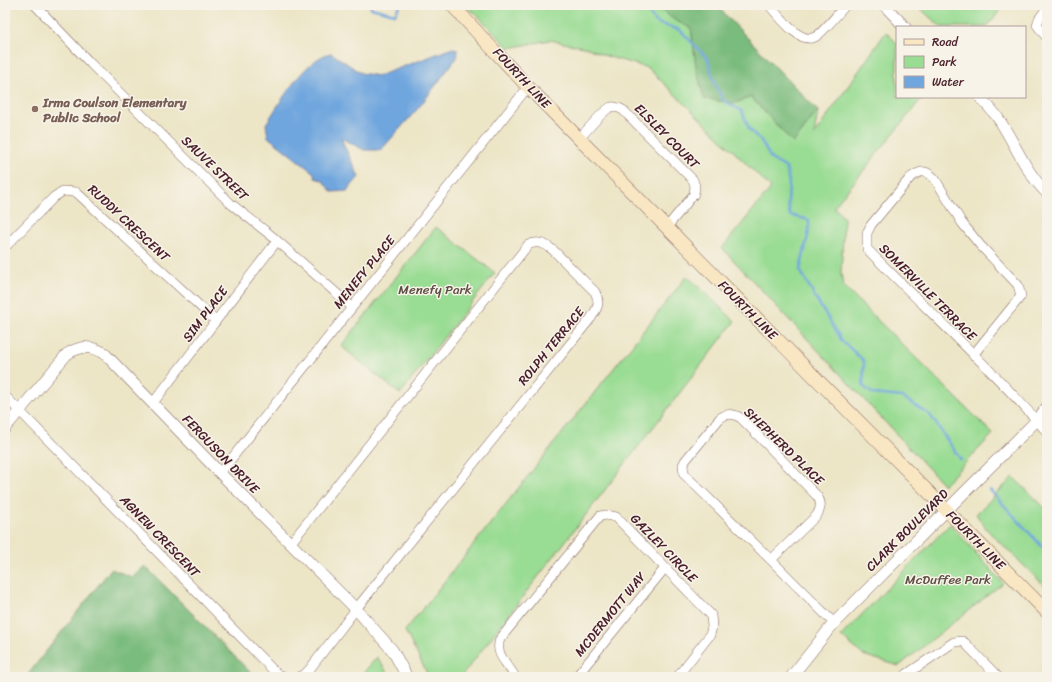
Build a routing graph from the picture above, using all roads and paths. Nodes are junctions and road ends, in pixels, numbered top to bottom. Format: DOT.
graph roads {
  1 [pos="35,5"];
  2 [pos="452,5"];
  3 [pos="769,5"];
  4 [pos="846,5"];
  5 [pos="884,5"];
  6 [pos="1047,8"];
  7 [pos="904,26"];
  8 [pos="1047,38"];
  9 [pos="528,87"];
  10 [pos="981,98"];
  11 [pos="580,138"];
  12 [pos="1047,193"];
  13 [pos="667,227"];
  14 [pos="277,241"];
  15 [pos="5,247"];
  16 [pos="352,307"];
  17 [pos="216,321"];
  18 [pos="973,355"];
  19 [pos="5,396"];
  20 [pos="153,403"];
  21 [pos="1047,407"];
  22 [pos="19,410"];
  23 [pos="1037,420"];
  24 [pos="5,428"];
  25 [pos="1047,432"];
  26 [pos="220,473"];
  27 [pos="946,510"];
  28 [pos="290,544"];
  29 [pos="771,560"];
  30 [pos="665,568"];
  31 [pos="356,609"];
  32 [pos="1047,612"];
  33 [pos="834,623"];
  34 [pos="284,677"];
  35 [pos="298,677"];
  36 [pos="407,677"];
  37 [pos="515,677"];
  38 [pos="576,677"];
  39 [pos="677,677"];
  40 [pos="791,677"];
  41 [pos="904,677"];
  42 [pos="998,677"];
  1 -- 14 [label="street, SAUVE STREET"];
  2 -- 9 [label="main road, FOURTH LINE"];
  3 -- 4 [label="street"];
  5 -- 7 [label="street"];
  6 -- 8 [label="street"];
  9 -- 11 [label="main road, FOURTH LINE"];
  9 -- 16 [label="street, MENEFY PLACE"];
  10 -- 12 [label="street"];
  11 -- 13 [label="main road, FOURTH LINE"];
  11 -- 13 [label="street, ELSLEY COURT"];
  13 -- 27 [label="main road, FOURTH LINE"];
  14 -- 16 [label="street, SAUVE STREET"];
  14 -- 17 [label="street, SIM PLACE"];
  15 -- 17 [label="street, RUDDY CRESCENT"];
  16 -- 26 [label="street, MENEFY PLACE"];
  17 -- 20 [label="street, SIM PLACE"];
  18 -- 18 [label="street, SOMERVILLE TERRACE"];
  18 -- 23 [label="street, SOMERVILLE TERRACE"];
  19 -- 22 [label="street, AGNEW CRESCENT"];
  20 -- 22 [label="street, FERGUSON DRIVE"];
  20 -- 26 [label="street, FERGUSON DRIVE"];
  21 -- 23 [label="street, CLARK BOULEVARD"];
  22 -- 24 [label="street, FERGUSON DRIVE"];
  22 -- 34 [label="street, AGNEW CRESCENT"];
  23 -- 25 [label="street, SOMERVILLE TERRACE"];
  23 -- 27 [label="street, CLARK BOULEVARD"];
  26 -- 28 [label="street, FERGUSON DRIVE"];
  27 -- 32 [label="main road, FOURTH LINE"];
  27 -- 33 [label="street, CLARK BOULEVARD"];
  28 -- 31 [label="street, FERGUSON DRIVE"];
  28 -- 31 [label="street, ROLPH TERRACE"];
  29 -- 29 [label="street, SHEPHERD PLACE"];
  29 -- 33 [label="street, SHEPHERD PLACE"];
  30 -- 37 [label="street, GAZLEY CIRCLE"];
  30 -- 38 [label="street, MCDERMOTT WAY"];
  30 -- 39 [label="street, GAZLEY CIRCLE"];
  31 -- 35 [label="street"];
  31 -- 36 [label="street, FERGUSON DRIVE"];
  33 -- 40 [label="street, CLARK BOULEVARD"];
  41 -- 42 [label="street"];
}
